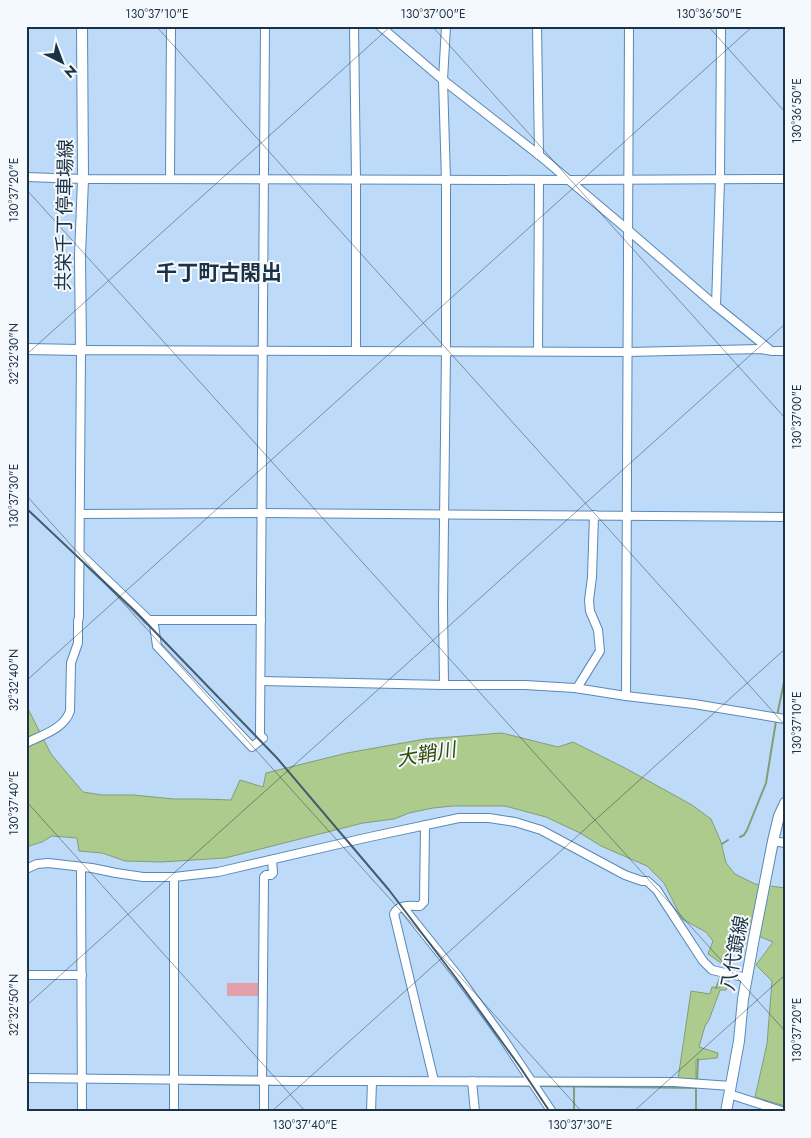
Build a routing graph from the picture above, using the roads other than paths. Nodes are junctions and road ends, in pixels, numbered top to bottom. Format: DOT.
graph roads {
  1 [pos="82,26"];
  2 [pos="171,26"];
  3 [pos="265,26"];
  4 [pos="354,26"];
  5 [pos="380,26"];
  6 [pos="446,26"];
  7 [pos="537,26"];
  8 [pos="629,26"];
  9 [pos="721,26"];
  10 [pos="443,80"];
  11 [pos="539,155"];
  12 [pos="26,177"];
  13 [pos="83,179"];
  14 [pos="170,179"];
  15 [pos="264,179"];
  16 [pos="356,179"];
  17 [pos="785,179"];
  18 [pos="446,180"];
  19 [pos="539,180"];
  20 [pos="569,180"];
  21 [pos="628,180"];
  22 [pos="720,180"];
  23 [pos="628,230"];
  24 [pos="716,306"];
  25 [pos="26,350"];
  26 [pos="80,350"];
  27 [pos="263,350"];
  28 [pos="356,351"];
  29 [pos="446,351"];
  30 [pos="538,351"];
  31 [pos="772,351"];
  32 [pos="785,351"];
  33 [pos="627,352"];
  34 [pos="262,513"];
  35 [pos="80,514"];
  36 [pos="445,514"];
  37 [pos="594,515"];
  38 [pos="627,515"];
  39 [pos="785,517"];
  40 [pos="80,554"];
  41 [pos="148,620"];
  42 [pos="261,620"];
  43 [pos="261,681"];
  44 [pos="444,685"];
  45 [pos="577,688"];
  46 [pos="626,696"];
  47 [pos="780,718"];
  48 [pos="26,743"];
  49 [pos="785,803"];
  50 [pos="425,825"];
  51 [pos="773,841"];
  52 [pos="785,843"];
  53 [pos="272,860"];
  54 [pos="82,867"];
  55 [pos="26,869"];
  56 [pos="174,877"];
  57 [pos="403,907"];
  58 [pos="697,961"];
  59 [pos="711,969"];
  60 [pos="26,975"];
  61 [pos="82,976"];
  62 [pos="747,978"];
  63 [pos="26,1078"];
  64 [pos="82,1081"];
  65 [pos="434,1081"];
  66 [pos="174,1082"];
  67 [pos="264,1082"];
  68 [pos="371,1083"];
  69 [pos="472,1084"];
  70 [pos="534,1084"];
  71 [pos="730,1090"];
  72 [pos="82,1112"];
  73 [pos="174,1112"];
  74 [pos="264,1112"];
  75 [pos="371,1112"];
  76 [pos="475,1112"];
  77 [pos="552,1112"];
  78 [pos="726,1112"];
  79 [pos="785,1112"];
  1 -- 13 [label="main road, 共栄千丁停車場線"];
  2 -- 14 [label="street"];
  3 -- 15 [label="street"];
  4 -- 16 [label="street"];
  5 -- 10 [label="street"];
  6 -- 10 [label="street"];
  7 -- 11 [label="street"];
  8 -- 21 [label="street"];
  9 -- 22 [label="street"];
  10 -- 11 [label="street"];
  10 -- 18 [label="street"];
  11 -- 20 [label="street"];
  12 -- 13 [label="street"];
  13 -- 14 [label="street"];
  13 -- 26 [label="main road, 共栄千丁停車場線"];
  14 -- 15 [label="street"];
  15 -- 16 [label="street"];
  15 -- 27 [label="street"];
  16 -- 18 [label="street"];
  16 -- 28 [label="street"];
  17 -- 22 [label="street"];
  18 -- 19 [label="street"];
  18 -- 29 [label="street"];
  19 -- 20 [label="street"];
  19 -- 30 [label="street"];
  20 -- 21 [label="street"];
  20 -- 23 [label="street"];
  21 -- 22 [label="street"];
  21 -- 23 [label="street"];
  22 -- 24 [label="street"];
  23 -- 24 [label="street"];
  23 -- 33 [label="street"];
  24 -- 31 [label="street"];
  25 -- 26 [label="main road"];
  26 -- 27 [label="street"];
  26 -- 35 [label="street"];
  27 -- 28 [label="street"];
  27 -- 34 [label="street"];
  28 -- 29 [label="street"];
  29 -- 30 [label="street"];
  29 -- 36 [label="street"];
  30 -- 33 [label="street"];
  31 -- 32 [label="street"];
  31 -- 33 [label="street"];
  33 -- 38 [label="street"];
  34 -- 35 [label="street"];
  34 -- 36 [label="street"];
  34 -- 42 [label="street"];
  35 -- 40 [label="street"];
  36 -- 37 [label="street"];
  36 -- 44 [label="street"];
  37 -- 38 [label="street"];
  37 -- 45 [label="street"];
  38 -- 39 [label="street"];
  38 -- 46 [label="street"];
  40 -- 41 [label="street"];
  40 -- 48 [label="street"];
  41 -- 42 [label="street"];
  41 -- 43 [label="street"];
  42 -- 43 [label="street"];
  43 -- 44 [label="street"];
  44 -- 45 [label="street"];
  45 -- 46 [label="street"];
  46 -- 47 [label="street"];
  49 -- 51 [label="main road, 八代鏡線"];
  50 -- 53 [label="street"];
  50 -- 57 [label="street"];
  50 -- 59 [label="street"];
  51 -- 52 [label="street"];
  51 -- 62 [label="main road, 八代鏡線"];
  53 -- 56 [label="street"];
  53 -- 67 [label="street"];
  54 -- 55 [label="street"];
  54 -- 56 [label="street"];
  54 -- 61 [label="street"];
  56 -- 66 [label="street"];
  57 -- 65 [label="street"];
  57 -- 70 [label="street"];
  58 -- 59 [label="street"];
  59 -- 62 [label="street"];
  60 -- 61 [label="street"];
  61 -- 64 [label="street"];
  62 -- 71 [label="main road, 八代鏡線"];
  63 -- 64 [label="street"];
  64 -- 66 [label="street"];
  64 -- 72 [label="street"];
  65 -- 68 [label="street"];
  65 -- 69 [label="street"];
  66 -- 67 [label="street"];
  66 -- 73 [label="street"];
  67 -- 68 [label="street"];
  67 -- 74 [label="street"];
  68 -- 75 [label="street"];
  69 -- 70 [label="street"];
  69 -- 76 [label="street"];
  70 -- 71 [label="street"];
  70 -- 77 [label="street"];
  71 -- 78 [label="main road, 八代鏡線"];
  71 -- 79 [label="street"];
}
